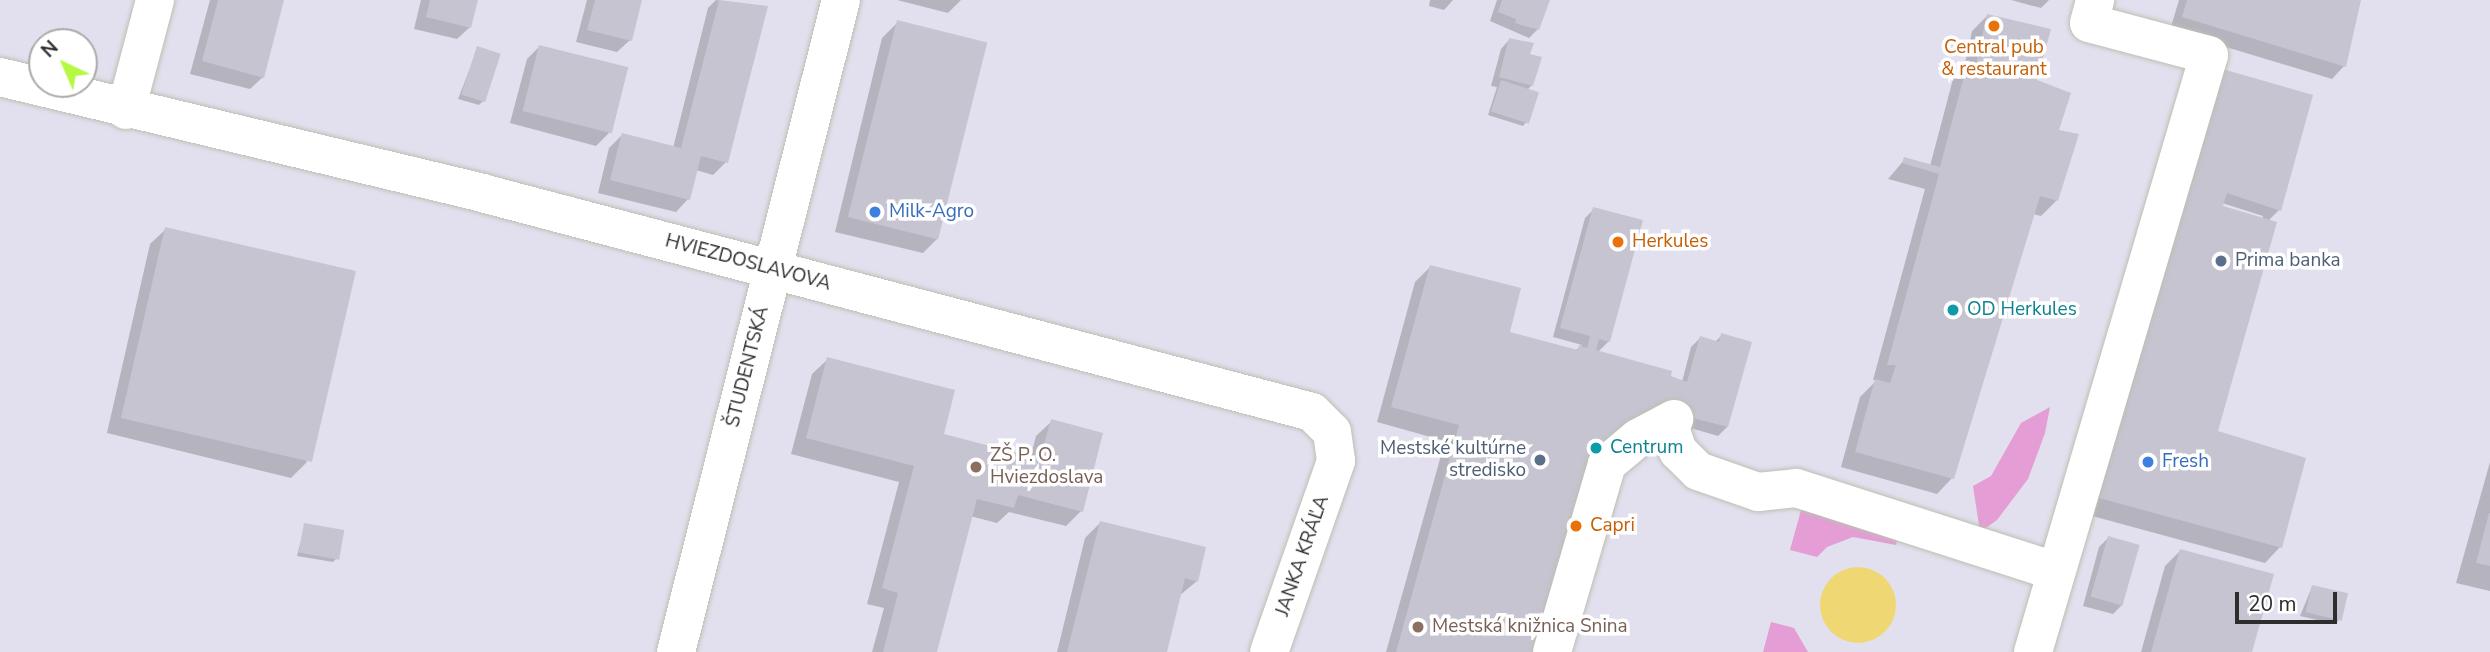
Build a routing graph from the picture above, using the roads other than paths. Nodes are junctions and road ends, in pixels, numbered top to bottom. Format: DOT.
graph roads {
  1 [pos="155,0"];
  2 [pos="841,0"];
  3 [pos="2095,0"];
  4 [pos="0,77"];
  5 [pos="126,110"];
  6 [pos="772,269"];
  7 [pos="1336,461"];
  8 [pos="2055,571"];
  9 [pos="676,652"];
  10 [pos="1269,652"];
  11 [pos="1552,652"];
  12 [pos="2033,652"];
  1 -- 5 [label="street"];
  2 -- 6 [label="street, ŠTUDENTSKÁ"];
  3 -- 8 [label="street"];
  4 -- 5 [label="street, HVIEZDOSLAVOVA"];
  5 -- 6 [label="street, HVIEZDOSLAVOVA"];
  6 -- 7 [label="street, HVIEZDOSLAVOVA"];
  6 -- 9 [label="street, ŠTUDENTSKÁ"];
  7 -- 10 [label="street, JANKA KRÁĽA"];
  8 -- 11 [label="street"];
  8 -- 12 [label="street"];
}
